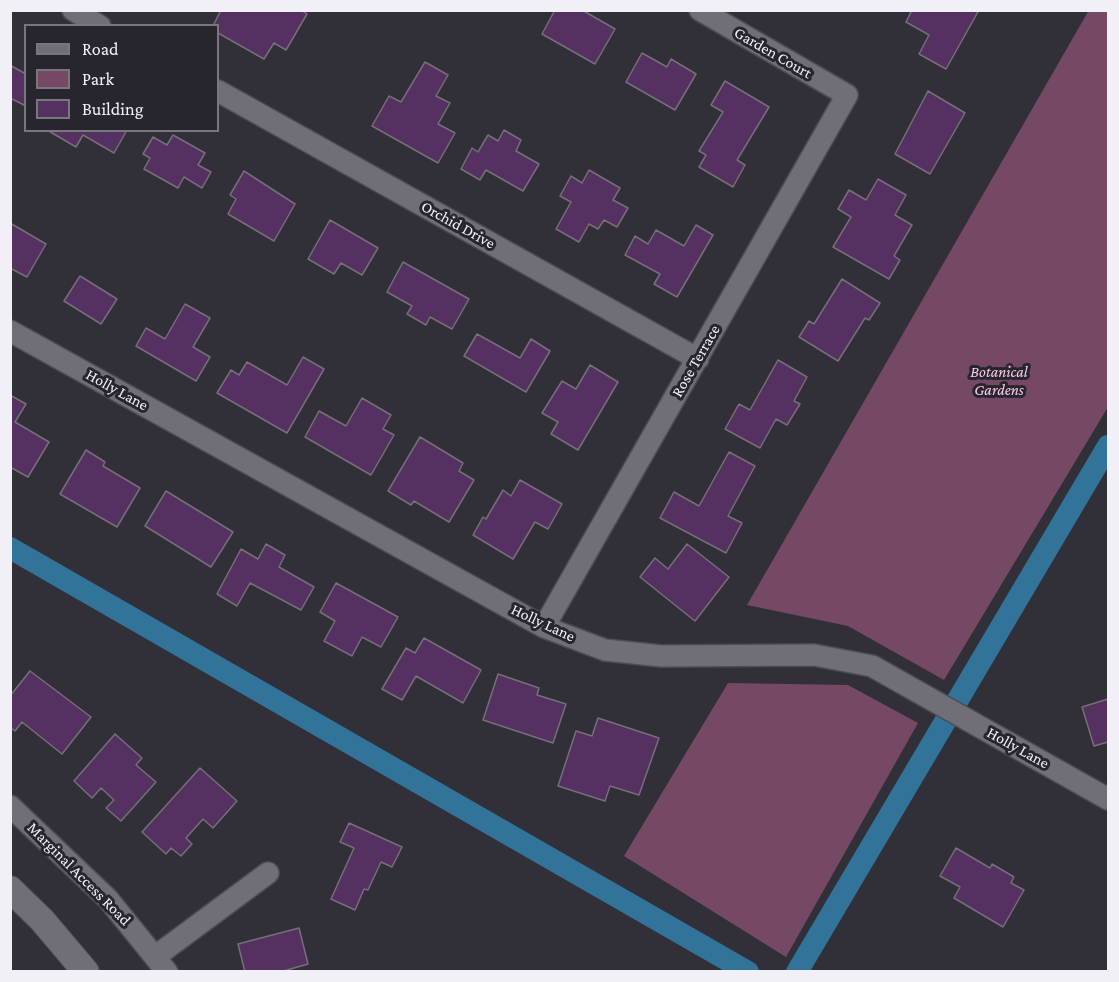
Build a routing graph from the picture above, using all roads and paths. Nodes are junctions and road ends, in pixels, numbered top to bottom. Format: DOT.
graph roads {
  1 [pos="73,10"];
  2 [pos="699,10"];
  3 [pos="97,24"];
  4 [pos="219,92"];
  5 [pos="847,94"];
  6 [pos="10,331"];
  7 [pos="698,359"];
  8 [pos="544,627"];
  9 [pos="1108,799"];
  10 [pos="10,806"];
  11 [pos="268,873"];
  12 [pos="10,889"];
  13 [pos="161,964"];
  14 [pos="86,972"];
  1 -- 3 [label="street"];
  2 -- 5 [label="street, Garden Court"];
  4 -- 7 [label="street, Orchid Drive"];
  5 -- 7 [label="street, Rose Terrace"];
  6 -- 8 [label="street, Holly Lane"];
  7 -- 8 [label="street, Rose Terrace"];
  8 -- 9 [label="street, Holly Lane"];
  10 -- 13 [label="street, Marginal Access Road"];
  11 -- 13 [label="street"];
  12 -- 14 [label="street"];
}
